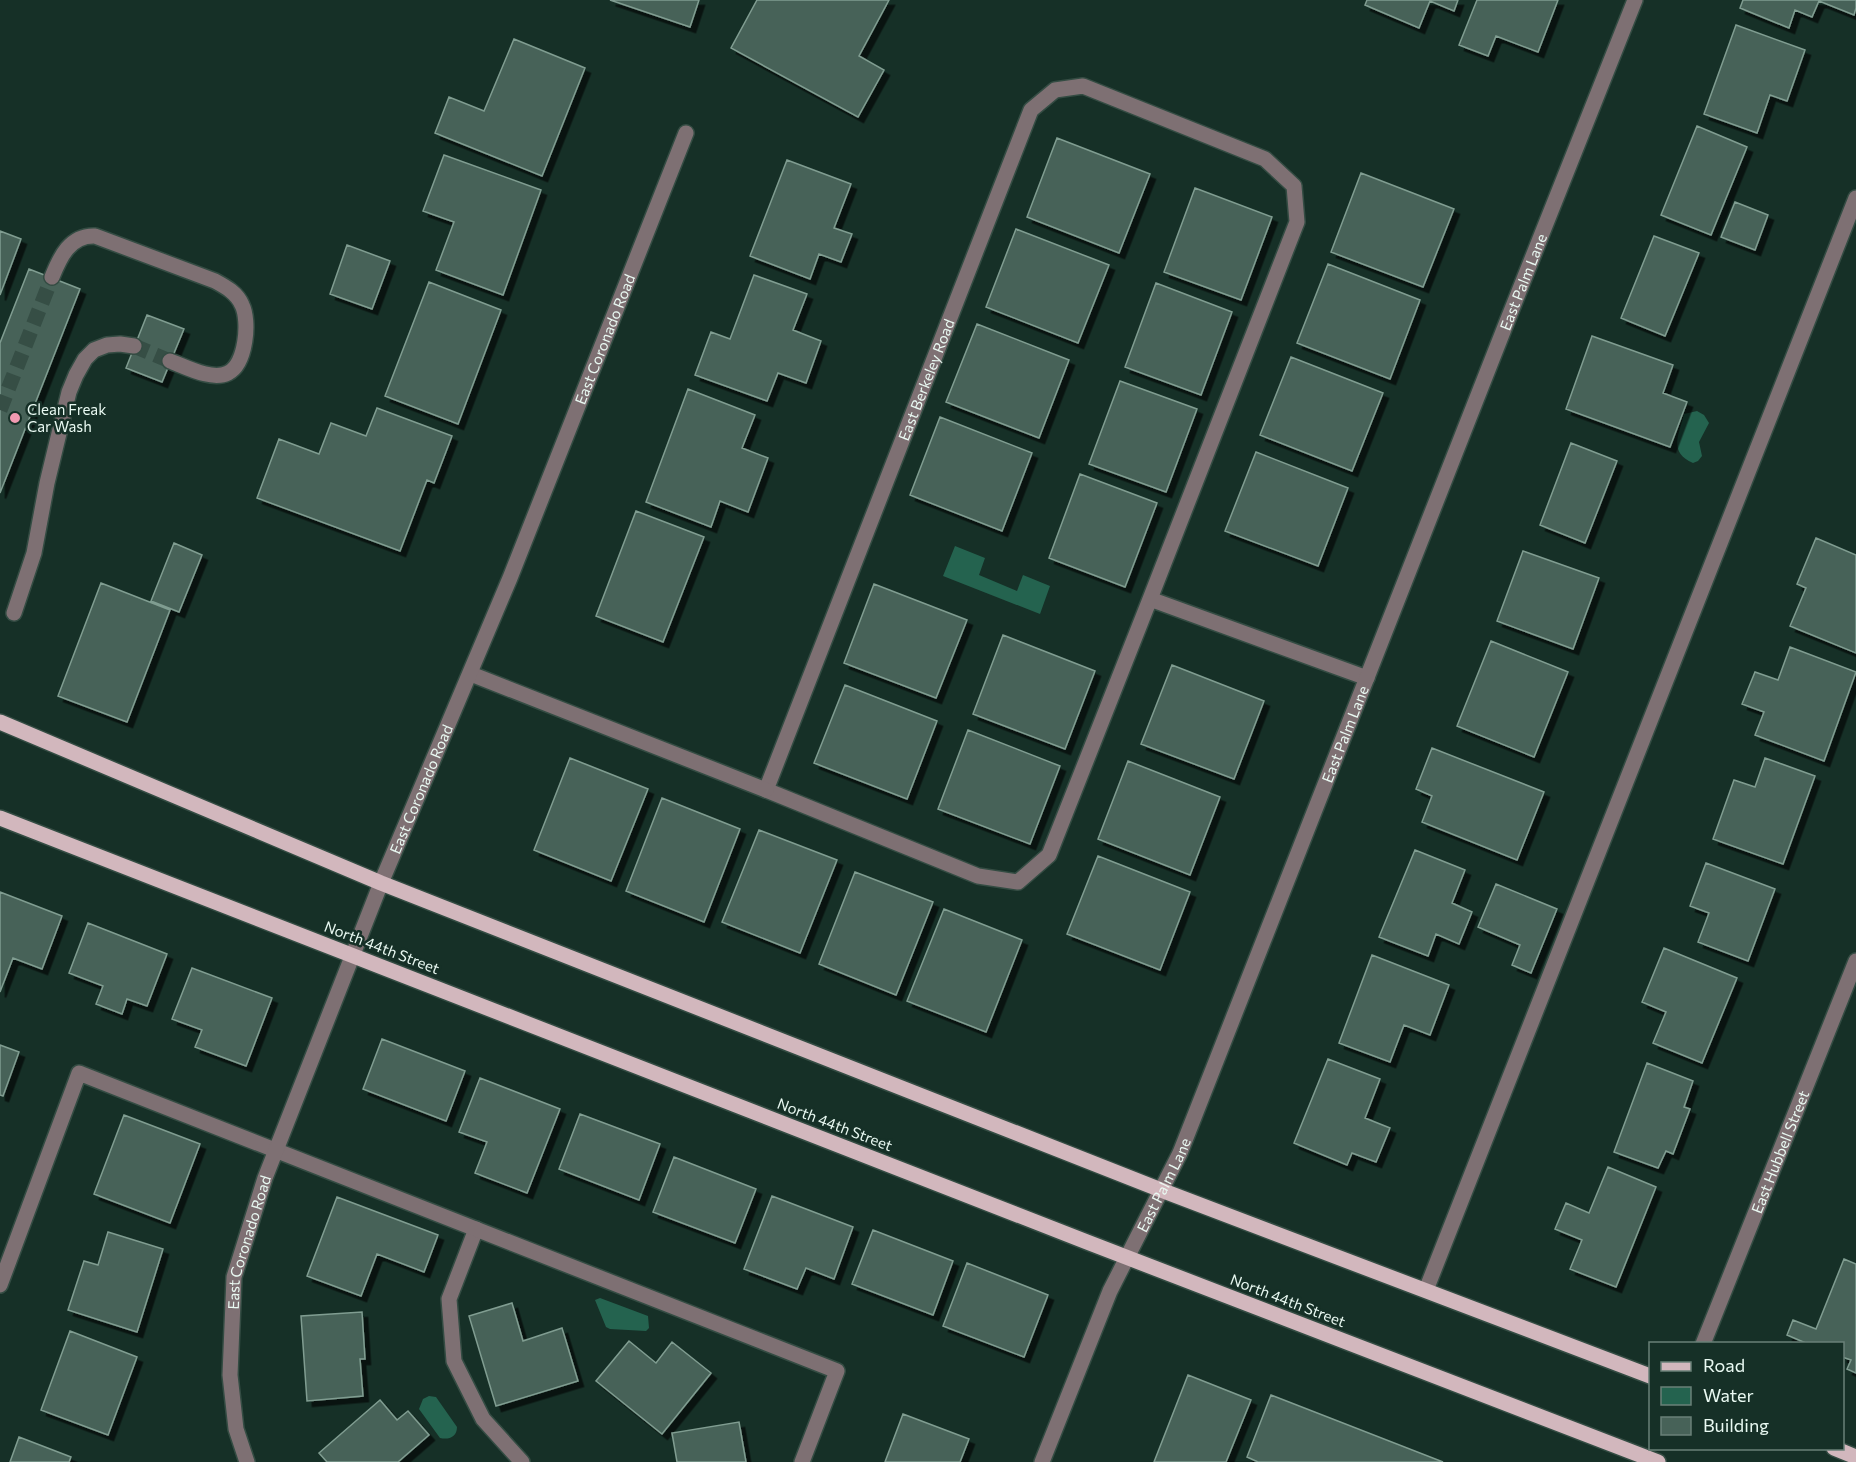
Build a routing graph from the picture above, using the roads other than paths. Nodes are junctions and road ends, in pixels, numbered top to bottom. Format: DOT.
graph roads {
  1 [pos="1635,0"];
  2 [pos="686,133"];
  3 [pos="1856,198"];
  4 [pos="52,278"];
  5 [pos="134,346"];
  6 [pos="170,361"];
  7 [pos="1150,599"];
  8 [pos="14,613"];
  9 [pos="471,674"];
  10 [pos="1367,678"];
  11 [pos="0,722"];
  12 [pos="766,790"];
  13 [pos="0,818"];
  14 [pos="381,883"];
  15 [pos="352,955"];
  16 [pos="1856,961"];
  17 [pos="277,1151"];
  18 [pos="1161,1190"];
  19 [pos="476,1229"];
  20 [pos="1128,1257"];
  21 [pos="0,1285"];
  22 [pos="1426,1290"];
  23 [pos="1704,1342"];
  24 [pos="1649,1376"];
  25 [pos="1837,1450"];
  26 [pos="1856,1457"];
  27 [pos="1656,1458"];
  28 [pos="247,1462"];
  29 [pos="522,1462"];
  30 [pos="802,1462"];
  31 [pos="1042,1462"];
  1 -- 10 [label="street, East Palm Lane"];
  2 -- 9 [label="street, East Coronado Road"];
  3 -- 22 [label="street"];
  4 -- 6 [label="street"];
  5 -- 8 [label="street"];
  7 -- 10 [label="street"];
  7 -- 12 [label="street, East Berkeley Road"];
  7 -- 12 [label="street, East Berkeley Road"];
  9 -- 12 [label="street"];
  9 -- 14 [label="street, East Coronado Road"];
  10 -- 18 [label="street, East Palm Lane"];
  11 -- 14 [label="main road"];
  13 -- 15 [label="main road, North 44th Street"];
  14 -- 15 [label="street, East Coronado Road"];
  14 -- 18 [label="main road"];
  15 -- 17 [label="street, East Coronado Road"];
  15 -- 20 [label="main road, North 44th Street"];
  16 -- 23 [label="street, East Hubbell Street"];
  17 -- 19 [label="street"];
  17 -- 21 [label="street"];
  17 -- 28 [label="street, East Coronado Road"];
  18 -- 20 [label="street, East Palm Lane"];
  18 -- 22 [label="main road"];
  19 -- 29 [label="street"];
  19 -- 30 [label="street"];
  20 -- 27 [label="main road, North 44th Street"];
  20 -- 31 [label="street, East Palm Lane"];
  22 -- 24 [label="main road"];
  25 -- 26 [label="main road"];
}
